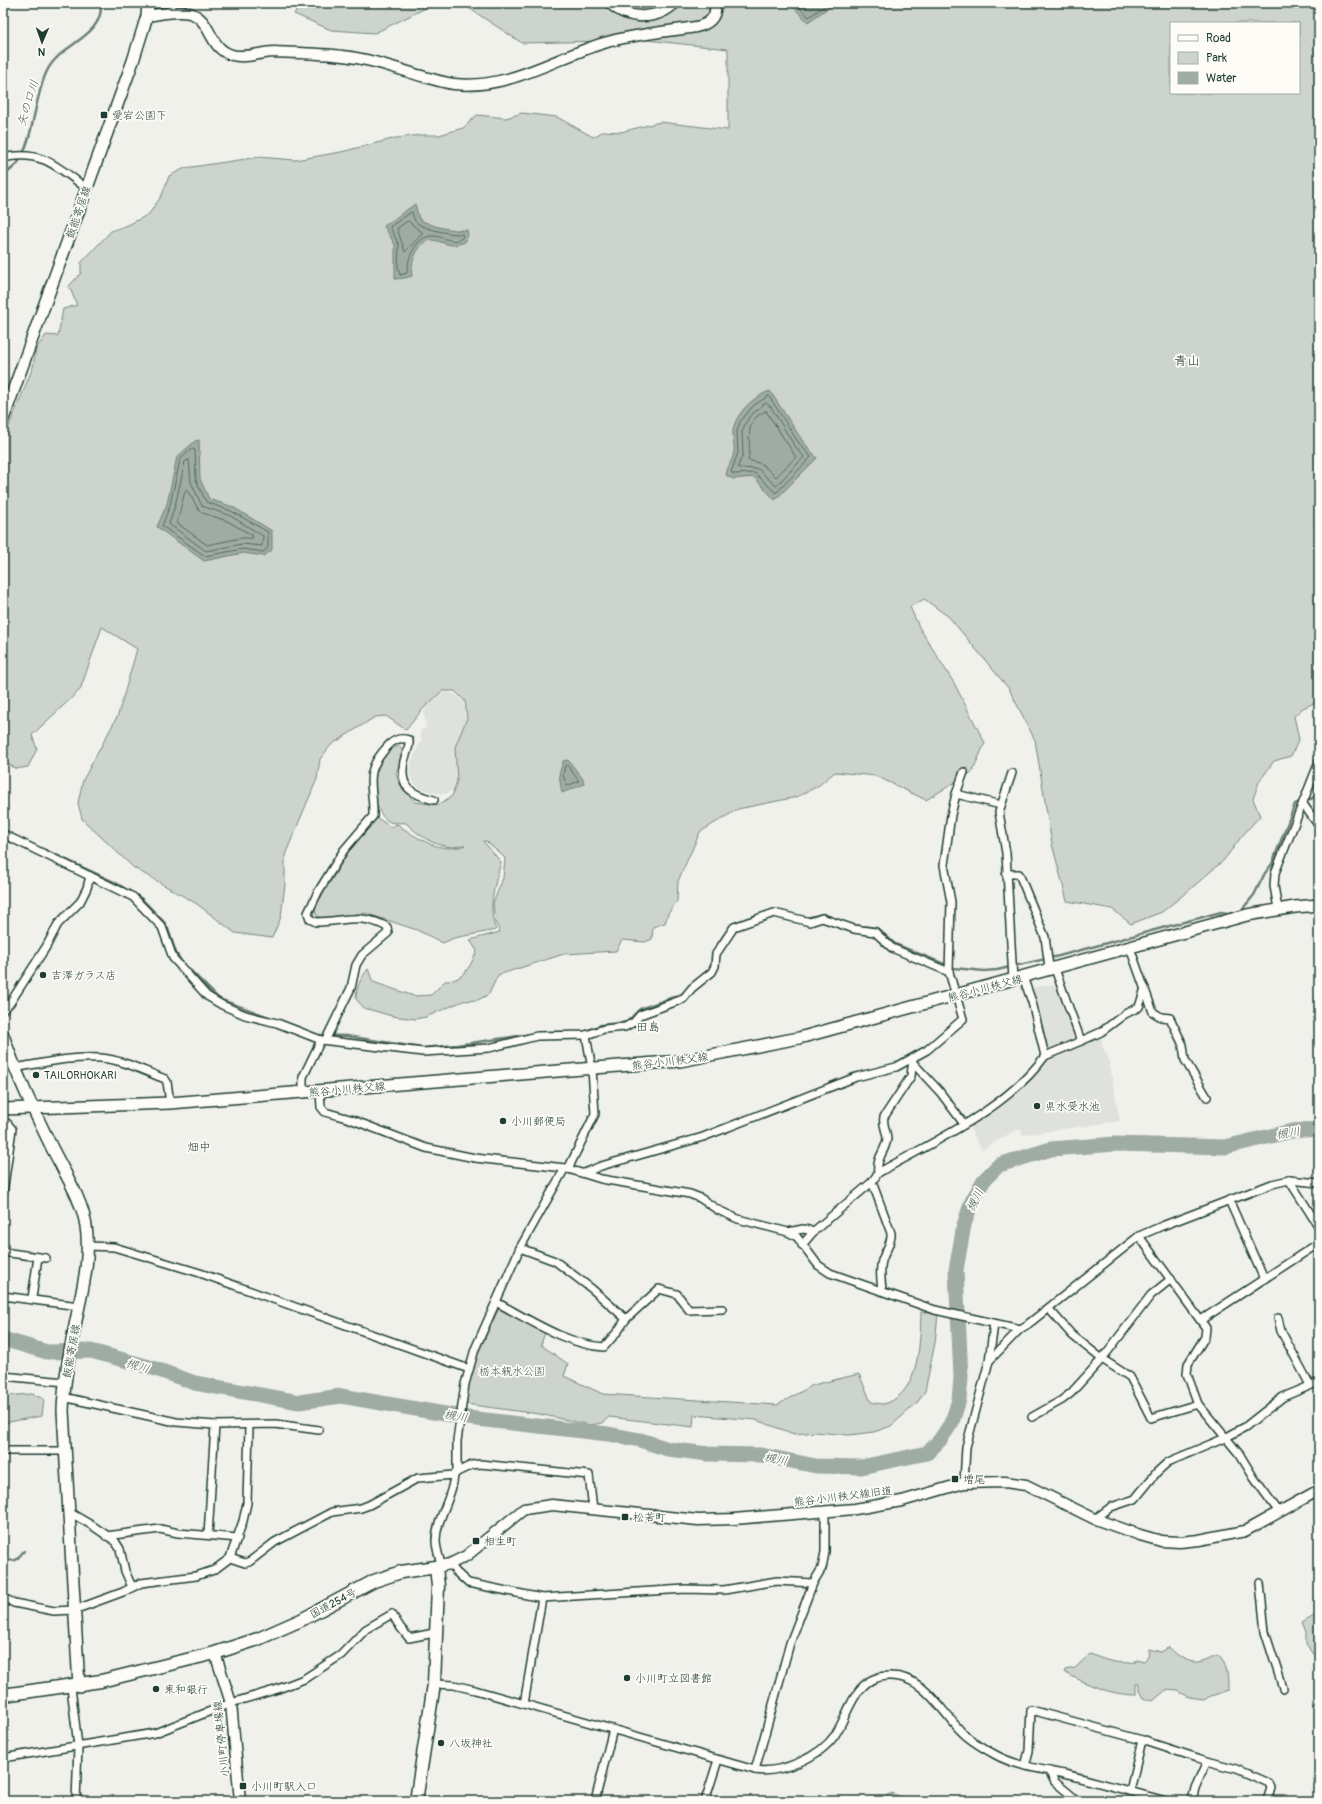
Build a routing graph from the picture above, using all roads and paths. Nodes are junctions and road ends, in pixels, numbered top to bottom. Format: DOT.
graph roads {
  1 [pos="148,3"];
  2 [pos="610,3"];
  3 [pos="675,3"];
  4 [pos="715,3"];
  5 [pos="171,8"];
  6 [pos="147,16"];
  7 [pos="3,158"];
  8 [pos="86,188"];
  9 [pos="3,419"];
  10 [pos="1319,762"];
  11 [pos="964,772"];
  12 [pos="1012,773"];
  13 [pos="956,794"];
  14 [pos="434,800"];
  15 [pos="1002,804"];
  16 [pos="1303,804"];
  17 [pos="1319,826"];
  18 [pos="3,834"];
  19 [pos="1006,874"];
  20 [pos="90,876"];
  21 [pos="1319,905"];
  22 [pos="1278,909"];
  23 [pos="1130,948"];
  24 [pos="1052,968"];
  25 [pos="949,972"];
  26 [pos="1018,979"];
  27 [pos="1145,988"];
  28 [pos="956,996"];
  29 [pos="3,1010"];
  30 [pos="3,1035"];
  31 [pos="586,1035"];
  32 [pos="324,1040"];
  33 [pos="1081,1041"];
  34 [pos="1045,1056"];
  35 [pos="913,1062"];
  36 [pos="10,1065"];
  37 [pos="592,1069"];
  38 [pos="320,1091"];
  39 [pos="304,1092"];
  40 [pos="1207,1097"];
  41 [pos="170,1103"];
  42 [pos="3,1109"];
  43 [pos="32,1109"];
  44 [pos="3,1124"];
  45 [pos="964,1124"];
  46 [pos="567,1168"];
  47 [pos="584,1173"];
  48 [pos="878,1173"];
  49 [pos="1289,1180"];
  50 [pos="872,1182"];
  51 [pos="1319,1182"];
  52 [pos="3,1193"];
  53 [pos="1229,1200"];
  54 [pos="1319,1227"];
  55 [pos="814,1231"];
  56 [pos="788,1232"];
  57 [pos="1140,1236"];
  58 [pos="1319,1244"];
  59 [pos="802,1245"];
  60 [pos="88,1246"];
  61 [pos="520,1248"];
  62 [pos="3,1252"];
  63 [pos="38,1256"];
  64 [pos="46,1258"];
  65 [pos="1264,1279"];
  66 [pos="1171,1280"];
  67 [pos="882,1290"];
  68 [pos="3,1296"];
  69 [pos="32,1298"];
  70 [pos="496,1302"];
  71 [pos="79,1306"];
  72 [pos="722,1309"];
  73 [pos="1049,1309"];
  74 [pos="1278,1318"];
  75 [pos="626,1319"];
  76 [pos="1201,1320"];
  77 [pos="994,1324"];
  78 [pos="1020,1329"];
  79 [pos="1102,1359"];
  80 [pos="989,1361"];
  81 [pos="469,1369"];
  82 [pos="3,1376"];
  83 [pos="66,1377"];
  84 [pos="1319,1382"];
  85 [pos="1310,1385"];
  86 [pos="63,1397"];
  87 [pos="1198,1404"];
  88 [pos="1032,1417"];
  89 [pos="215,1425"];
  90 [pos="249,1426"];
  91 [pos="319,1430"];
  92 [pos="1225,1438"];
  93 [pos="3,1451"];
  94 [pos="64,1451"];
  95 [pos="456,1473"];
  96 [pos="964,1482"];
  97 [pos="1319,1490"];
  98 [pos="593,1509"];
  99 [pos="825,1511"];
  100 [pos="68,1512"];
  101 [pos="1279,1512"];
  102 [pos="1095,1519"];
  103 [pos="106,1536"];
  104 [pos="208,1536"];
  105 [pos="238,1538"];
  106 [pos="230,1558"];
  107 [pos="442,1566"];
  108 [pos="813,1583"];
  109 [pos="1260,1583"];
  110 [pos="132,1587"];
  111 [pos="3,1598"];
  112 [pos="542,1598"];
  113 [pos="74,1610"];
  114 [pos="434,1633"];
  115 [pos="214,1653"];
  116 [pos="434,1684"];
  117 [pos="75,1686"];
  118 [pos="1283,1688"];
  119 [pos="3,1695"];
  120 [pos="231,1703"];
  121 [pos="524,1704"];
  122 [pos="613,1729"];
  123 [pos="1142,1740"];
  124 [pos="78,1746"];
  125 [pos="3,1758"];
  126 [pos="718,1760"];
  127 [pos="1207,1761"];
  128 [pos="1026,1766"];
  129 [pos="755,1770"];
  130 [pos="1049,1771"];
  131 [pos="1130,1791"];
  132 [pos="76,1801"];
  133 [pos="240,1801"];
  134 [pos="416,1801"];
  135 [pos="595,1801"];
  136 [pos="705,1801"];
  137 [pos="1078,1801"];
  138 [pos="1166,1801"];
  139 [pos="1192,1801"];
  140 [pos="1267,1801"];
  1 -- 6 [label="main road, 飯能寄居線"];
  2 -- 3 [label="street"];
  4 -- 5 [label="street"];
  5 -- 6 [label="street"];
  6 -- 8 [label="main road, 飯能寄居線"];
  7 -- 8 [label="street"];
  8 -- 9 [label="main road, 飯能寄居線"];
  10 -- 16 [label="street"];
  11 -- 13 [label="street"];
  12 -- 15 [label="street"];
  13 -- 15 [label="street"];
  13 -- 25 [label="street"];
  14 -- 32 [label="street"];
  15 -- 19 [label="street"];
  16 -- 17 [label="street"];
  16 -- 22 [label="street"];
  18 -- 20 [label="street"];
  19 -- 24 [label="street"];
  19 -- 26 [label="street"];
  20 -- 29 [label="street"];
  20 -- 32 [label="street"];
  21 -- 22 [label="main road, 熊谷小川秩父線"];
  22 -- 23 [label="main road, 熊谷小川秩父線"];
  23 -- 24 [label="main road, 熊谷小川秩父線"];
  23 -- 27 [label="street"];
  24 -- 26 [label="main road, 熊谷小川秩父線"];
  24 -- 33 [label="street"];
  25 -- 28 [label="street"];
  25 -- 31 [label="street"];
  26 -- 28 [label="main road, 熊谷小川秩父線"];
  26 -- 34 [label="street"];
  27 -- 33 [label="street"];
  27 -- 40 [label="street"];
  28 -- 35 [label="street"];
  28 -- 37 [label="main road, 熊谷小川秩父線"];
  30 -- 36 [label="main road, 飯能寄居線"];
  31 -- 32 [label="street"];
  31 -- 37 [label="street"];
  32 -- 39 [label="street"];
  33 -- 34 [label="street"];
  34 -- 45 [label="street"];
  35 -- 45 [label="street"];
  35 -- 47 [label="street"];
  35 -- 48 [label="street"];
  36 -- 41 [label="street"];
  36 -- 43 [label="main road, 飯能寄居線"];
  37 -- 38 [label="main road, 熊谷小川秩父線"];
  37 -- 46 [label="street"];
  38 -- 39 [label="main road, 熊谷小川秩父線"];
  38 -- 46 [label="street"];
  39 -- 41 [label="main road, 熊谷小川秩父線"];
  41 -- 43 [label="main road, 熊谷小川秩父線"];
  42 -- 43 [label="main road, 熊谷小川秩父線"];
  43 -- 60 [label="main road, 飯能寄居線"];
  44 -- 52 [label="street"];
  45 -- 48 [label="street"];
  46 -- 47 [label="street"];
  46 -- 61 [label="street"];
  47 -- 56 [label="street"];
  48 -- 50 [label="street"];
  49 -- 51 [label="street"];
  49 -- 53 [label="street"];
  49 -- 54 [label="street"];
  50 -- 55 [label="street"];
  50 -- 67 [label="street"];
  53 -- 57 [label="street"];
  53 -- 65 [label="street"];
  55 -- 56 [label="street"];
  55 -- 59 [label="street"];
  56 -- 59 [label="street"];
  57 -- 66 [label="street"];
  57 -- 73 [label="street"];
  58 -- 65 [label="street"];
  59 -- 67 [label="street"];
  60 -- 71 [label="main road, 飯能寄居線"];
  60 -- 81 [label="street"];
  61 -- 70 [label="street"];
  61 -- 75 [label="street"];
  62 -- 63 [label="street"];
  63 -- 64 [label="street"];
  63 -- 69 [label="street"];
  65 -- 76 [label="street"];
  66 -- 76 [label="street"];
  66 -- 79 [label="street"];
  67 -- 77 [label="street"];
  68 -- 69 [label="street"];
  69 -- 71 [label="street"];
  70 -- 75 [label="street"];
  70 -- 81 [label="street"];
  71 -- 83 [label="main road, 飯能寄居線"];
  72 -- 75 [label="street"];
  73 -- 78 [label="street"];
  73 -- 79 [label="street"];
  74 -- 85 [label="street"];
  76 -- 87 [label="street"];
  77 -- 78 [label="street"];
  77 -- 80 [label="street"];
  78 -- 80 [label="street"];
  79 -- 87 [label="street"];
  79 -- 88 [label="street"];
  80 -- 96 [label="street"];
  81 -- 95 [label="street"];
  82 -- 83 [label="street"];
  83 -- 86 [label="main road, 飯能寄居線"];
  84 -- 85 [label="street"];
  85 -- 92 [label="street"];
  86 -- 89 [label="street"];
  86 -- 94 [label="main road, 飯能寄居線"];
  87 -- 92 [label="street"];
  89 -- 90 [label="street"];
  89 -- 104 [label="street"];
  90 -- 91 [label="street"];
  90 -- 105 [label="street"];
  92 -- 101 [label="street"];
  92 -- 102 [label="street"];
  93 -- 94 [label="street"];
  94 -- 100 [label="main road, 飯能寄居線"];
  95 -- 98 [label="street"];
  95 -- 106 [label="street"];
  95 -- 107 [label="street"];
  96 -- 99 [label="street, 熊谷小川秩父線旧道"];
  96 -- 102 [label="street, 熊谷小川秩父線旧道"];
  97 -- 101 [label="street, 熊谷小川秩父線旧道"];
  98 -- 99 [label="street, 熊谷小川秩父線旧道"];
  98 -- 107 [label="street, 熊谷小川秩父線旧道"];
  99 -- 108 [label="street"];
  100 -- 103 [label="street"];
  100 -- 113 [label="main road, 飯能寄居線"];
  101 -- 102 [label="street, 熊谷小川秩父線旧道"];
  103 -- 104 [label="street"];
  103 -- 110 [label="street"];
  104 -- 105 [label="street"];
  105 -- 106 [label="street"];
  106 -- 110 [label="street"];
  107 -- 112 [label="street"];
  107 -- 114 [label="highway"];
  107 -- 115 [label="highway, 国道254号"];
  108 -- 112 [label="street"];
  108 -- 129 [label="street"];
  109 -- 118 [label="street"];
  110 -- 113 [label="street"];
  111 -- 113 [label="street"];
  112 -- 121 [label="street"];
  113 -- 117 [label="main road, 飯能寄居線"];
  114 -- 116 [label="highway"];
  114 -- 120 [label="street"];
  115 -- 117 [label="highway, 国道254号"];
  115 -- 120 [label="street, 小川町停車場線"];
  116 -- 121 [label="street"];
  116 -- 134 [label="highway"];
  117 -- 119 [label="highway, 国道254号"];
  117 -- 124 [label="street"];
  120 -- 124 [label="street"];
  120 -- 133 [label="street, 小川町停車場線"];
  121 -- 122 [label="street"];
  122 -- 126 [label="street"];
  122 -- 135 [label="street"];
  123 -- 127 [label="street"];
  123 -- 128 [label="street"];
  123 -- 131 [label="street"];
  124 -- 125 [label="street"];
  124 -- 132 [label="street"];
  126 -- 129 [label="street"];
  126 -- 136 [label="street"];
  127 -- 139 [label="street"];
  127 -- 140 [label="street"];
  128 -- 129 [label="street"];
  128 -- 130 [label="street"];
  130 -- 131 [label="street"];
  130 -- 137 [label="street"];
  131 -- 138 [label="street"];
}
